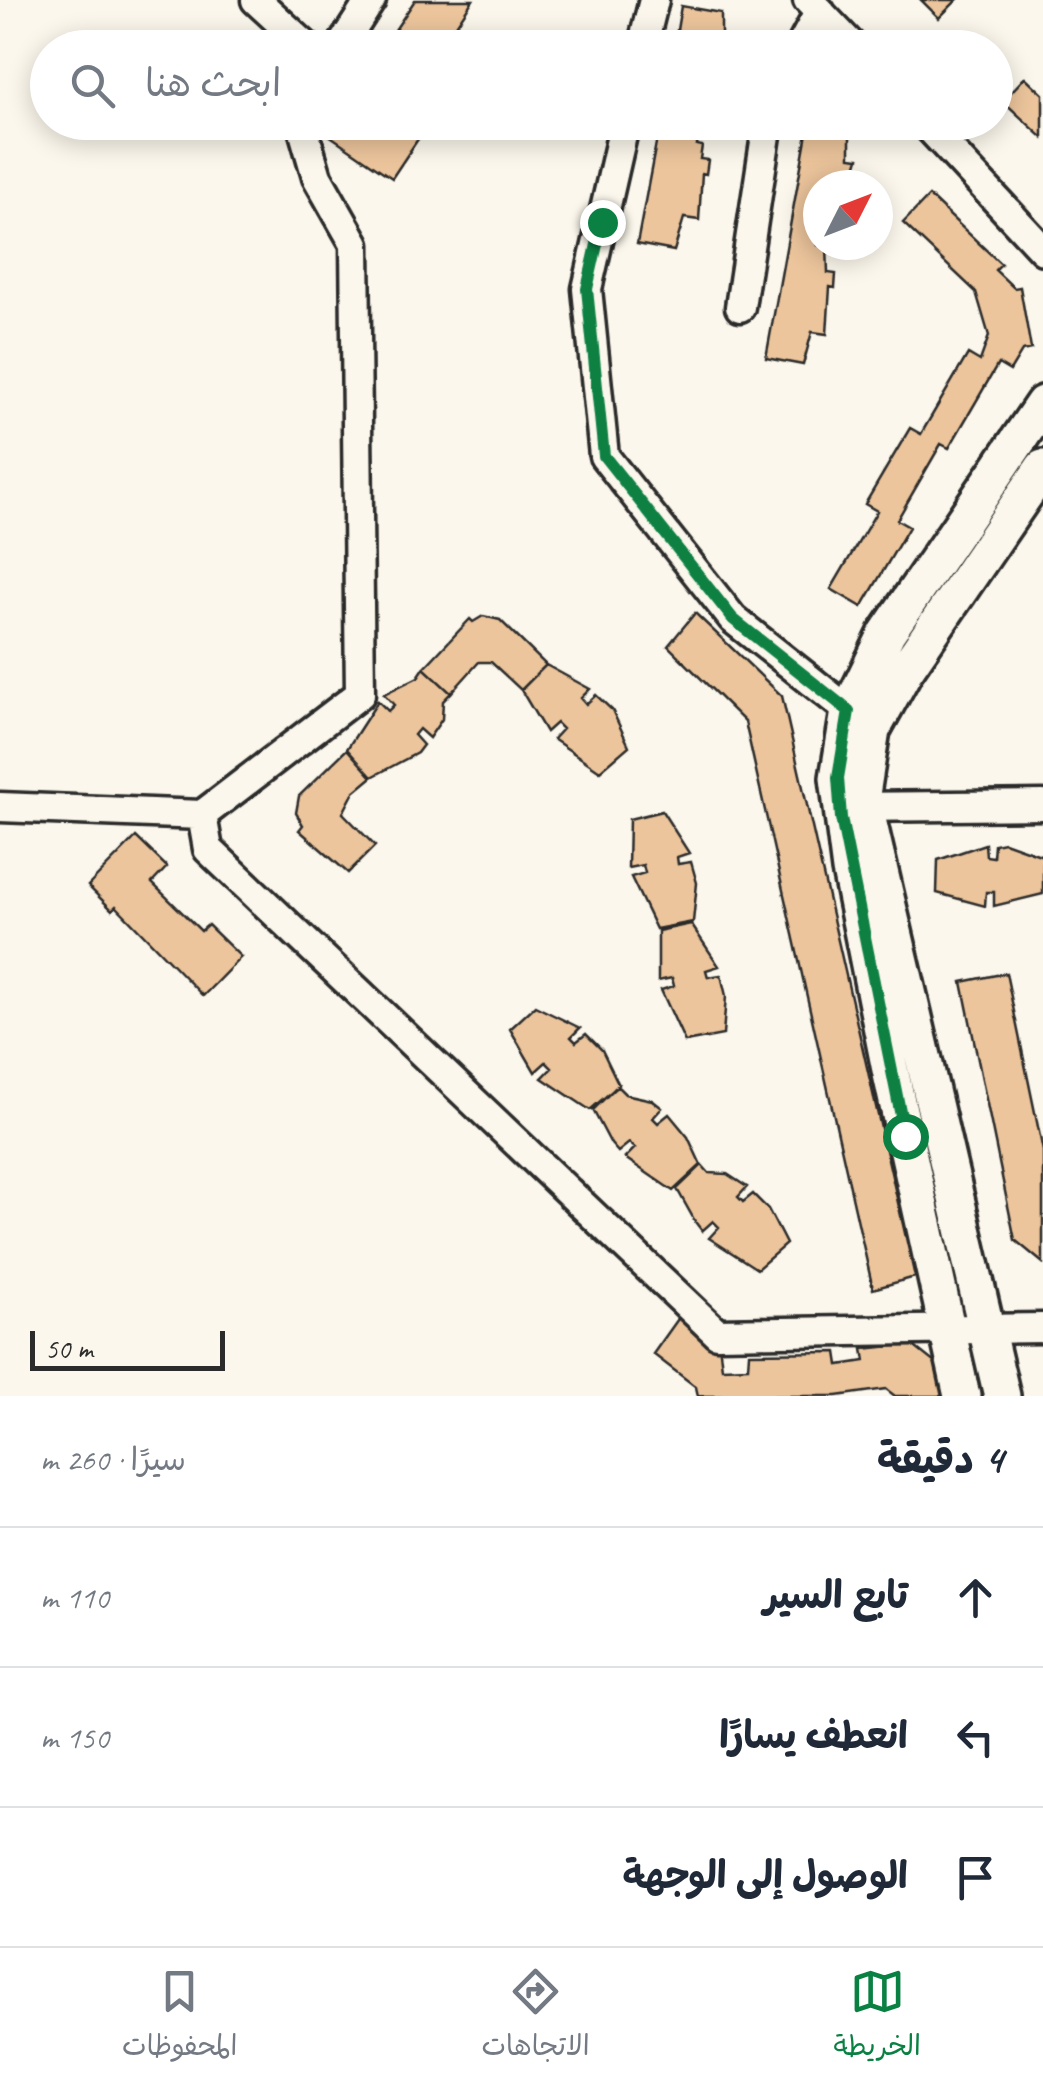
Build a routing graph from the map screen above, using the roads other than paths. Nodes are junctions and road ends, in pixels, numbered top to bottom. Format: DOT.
graph roads {
  1 [pos="256,0"];
  2 [pos="372,0"];
  3 [pos="654,0"];
  4 [pos="814,6"];
  5 [pos="288,30"];
  6 [pos="352,30"];
  7 [pos="646,30"];
  8 [pos="806,30"];
  9 [pos="837,30"];
  10 [pos="306,140"];
  11 [pos="621,140"];
  12 [pos="765,140"];
  13 [pos="941,140"];
  14 [pos="1043,250"];
  15 [pos="740,307"];
  16 [pos="1043,404"];
  17 [pos="1043,468"];
  18 [pos="861,720"];
  19 [pos="1043,805"];
  20 [pos="0,807"];
  21 [pos="853,807"];
  22 [pos="202,815"];
  23 [pos="1043,1328"];
  24 [pos="950,1329"];
  25 [pos="987,1330"];
  26 [pos="962,1396"];
  27 [pos="1002,1396"];
  1 -- 5 [label="street"];
  2 -- 6 [label="street"];
  3 -- 7 [label="street"];
  4 -- 8 [label="street"];
  4 -- 9 [label="street"];
  10 -- 22 [label="street"];
  11 -- 18 [label="street"];
  12 -- 15 [label="street"];
  13 -- 14 [label="street"];
  16 -- 18 [label="main road"];
  17 -- 18 [label="main road"];
  18 -- 21 [label="main road"];
  19 -- 21 [label="street"];
  20 -- 22 [label="street"];
  21 -- 24 [label="main road"];
  21 -- 25 [label="main road"];
  22 -- 24 [label="street"];
  23 -- 25 [label="street"];
  24 -- 25 [label="street"];
  24 -- 26 [label="main road"];
  25 -- 27 [label="main road"];
}
